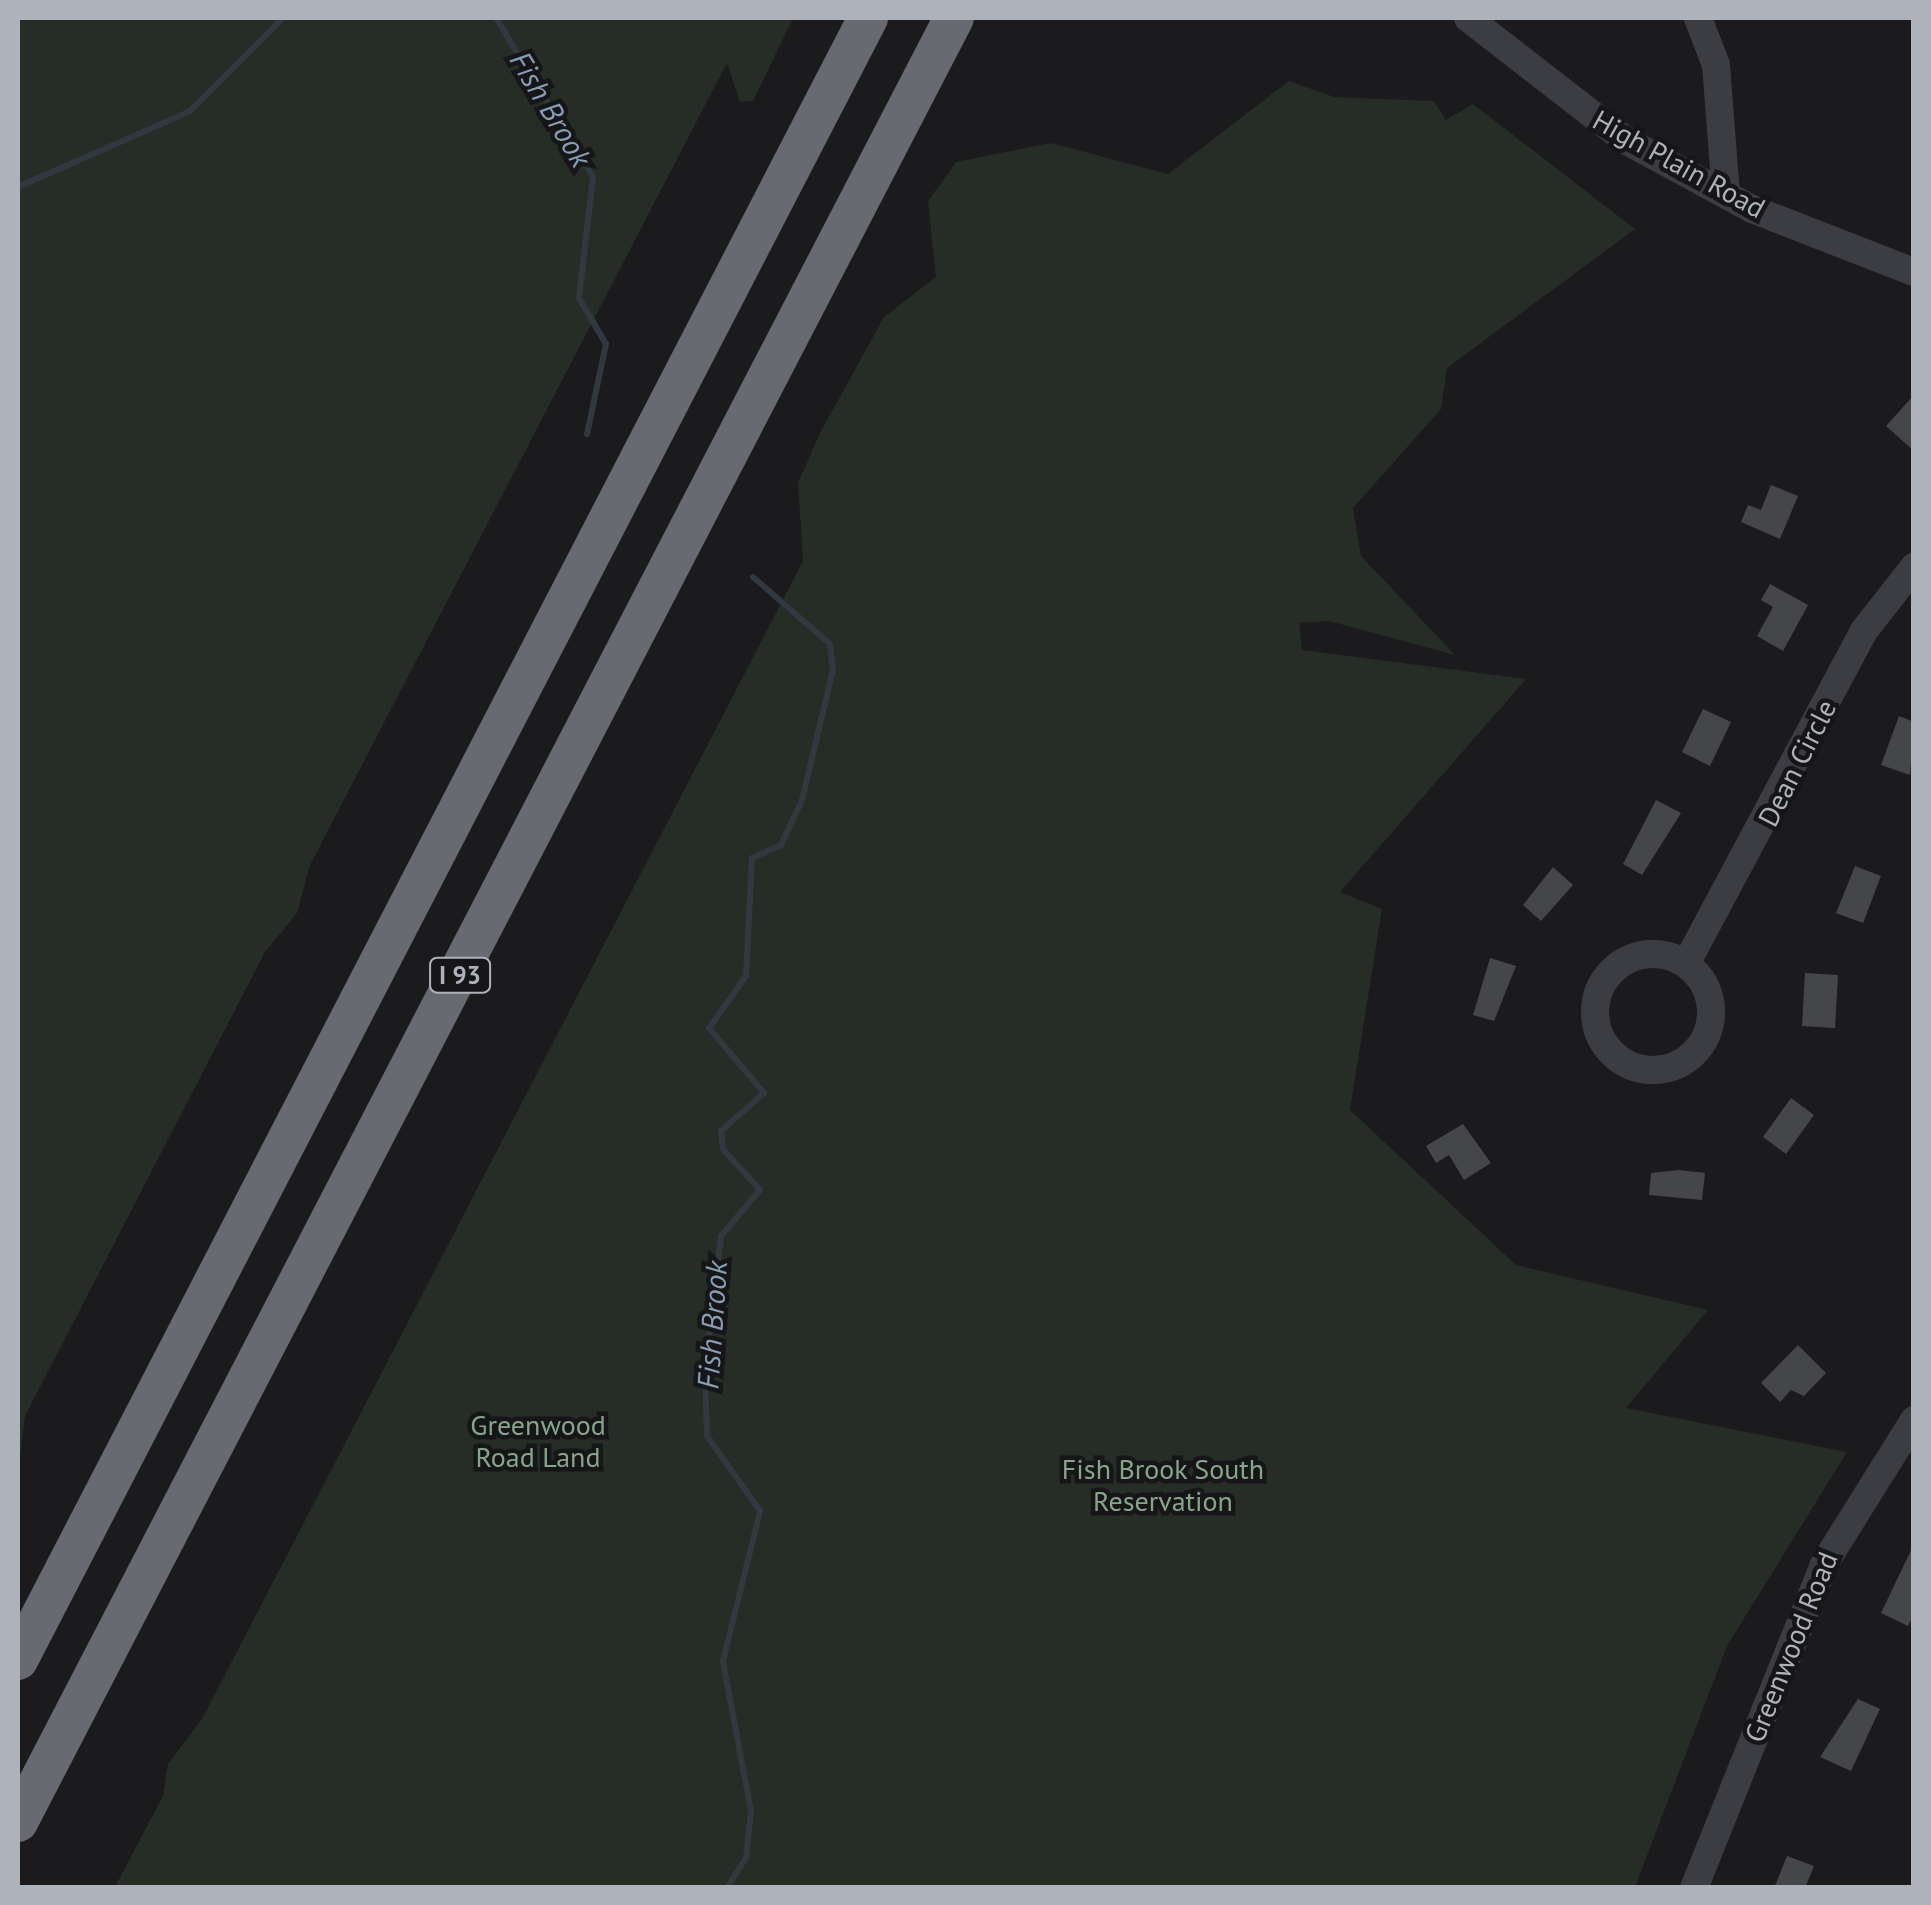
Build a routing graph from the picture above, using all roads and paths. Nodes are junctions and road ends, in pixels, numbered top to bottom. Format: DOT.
graph roads {
  1 [pos="868,18"];
  2 [pos="954,18"];
  3 [pos="1468,18"];
  4 [pos="1698,18"];
  5 [pos="1726,195"];
  6 [pos="1914,272"];
  7 [pos="1914,567"];
  8 [pos="1686,964"];
  9 [pos="1914,1420"];
  10 [pos="18,1660"];
  11 [pos="18,1822"];
  12 [pos="1694,1888"];
  1 -- 10 [label="highway, I 93"];
  2 -- 11 [label="highway, I 93"];
  3 -- 5 [label="street, High Plain Road"];
  4 -- 5 [label="street"];
  5 -- 6 [label="street, High Plain Road"];
  7 -- 8 [label="street, Dean Circle"];
  8 -- 8 [label="street"];
  9 -- 12 [label="street, Greenwood Road"];
}
